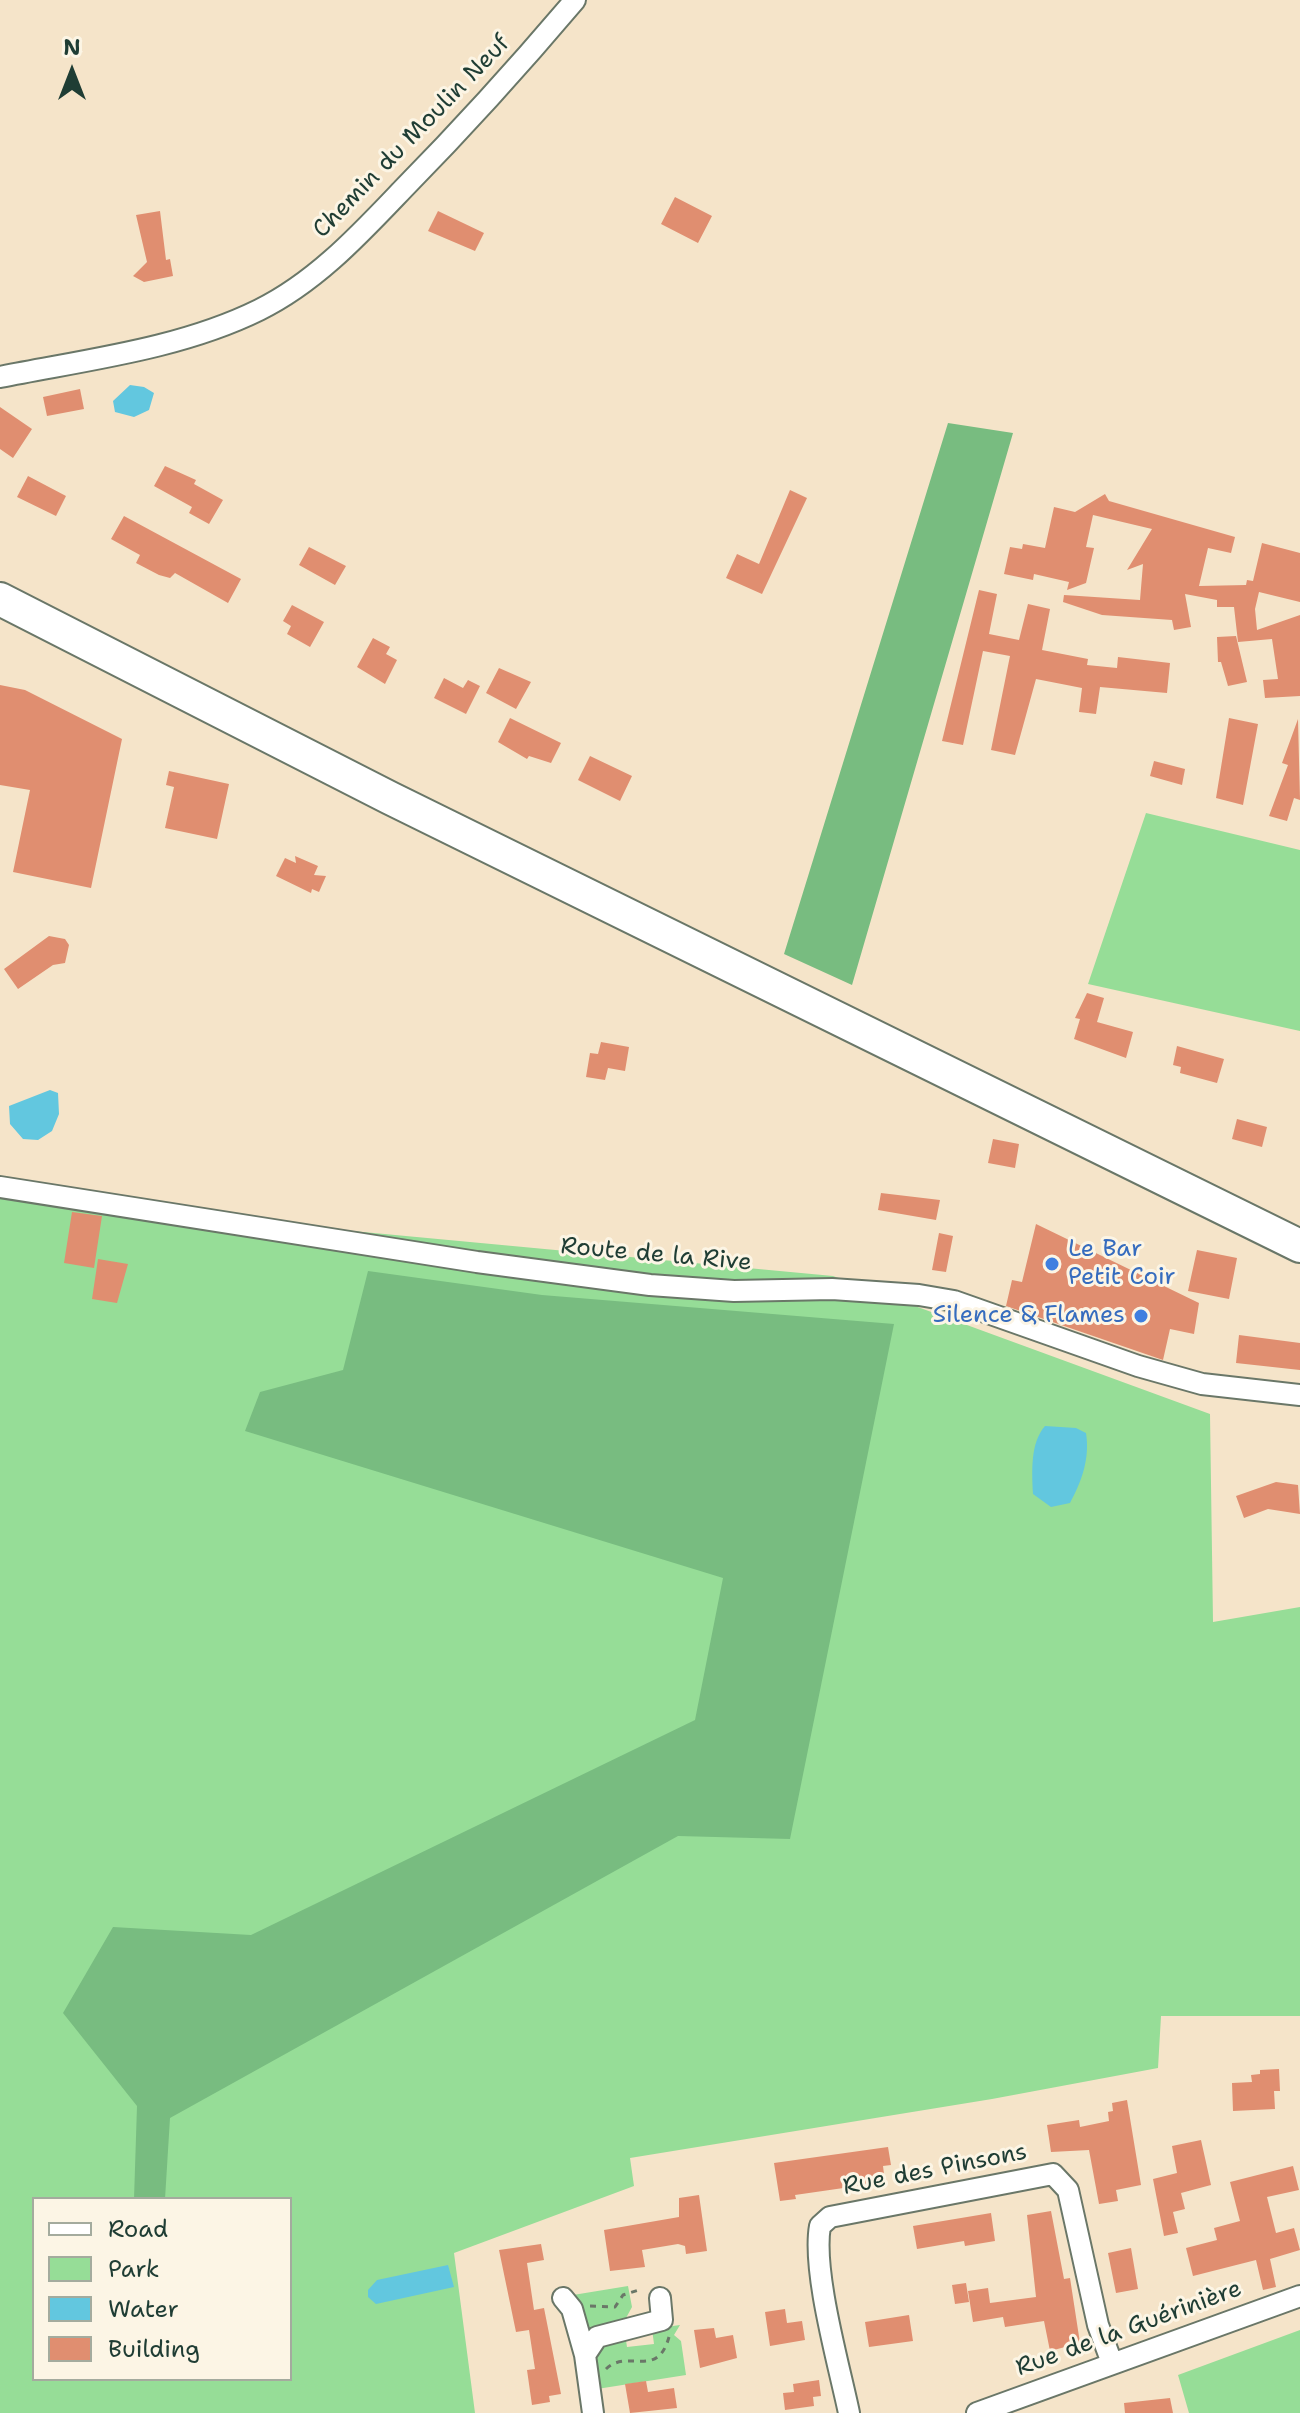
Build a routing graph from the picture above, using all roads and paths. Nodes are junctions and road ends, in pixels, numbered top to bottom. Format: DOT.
graph roads {
  1 [pos="575,0"];
  2 [pos="0,377"];
  3 [pos="0,599"];
  4 [pos="0,1187"];
  5 [pos="1300,1246"];
  6 [pos="1300,1395"];
  7 [pos="1300,2296"];
  8 [pos="660,2298"];
  9 [pos="567,2304"];
  10 [pos="662,2320"];
  11 [pos="585,2355"];
  12 [pos="1112,2363"];
  13 [pos="589,2388"];
  14 [pos="593,2413"];
  15 [pos="849,2413"];
  16 [pos="977,2413"];
  1 -- 2 [label="street, Chemin du Moulin Neuf"];
  3 -- 5 [label="main road"];
  4 -- 6 [label="street, Route de la Rive"];
  7 -- 12 [label="street, Rue de la Guérinière"];
  8 -- 9 [label="path"];
  8 -- 10 [label="street"];
  9 -- 11 [label="street"];
  10 -- 11 [label="street"];
  10 -- 13 [label="path"];
  11 -- 13 [label="street"];
  12 -- 15 [label="street, Rue des Pinsons"];
  12 -- 16 [label="street, Rue de la Guérinière"];
  13 -- 14 [label="street"];
}
